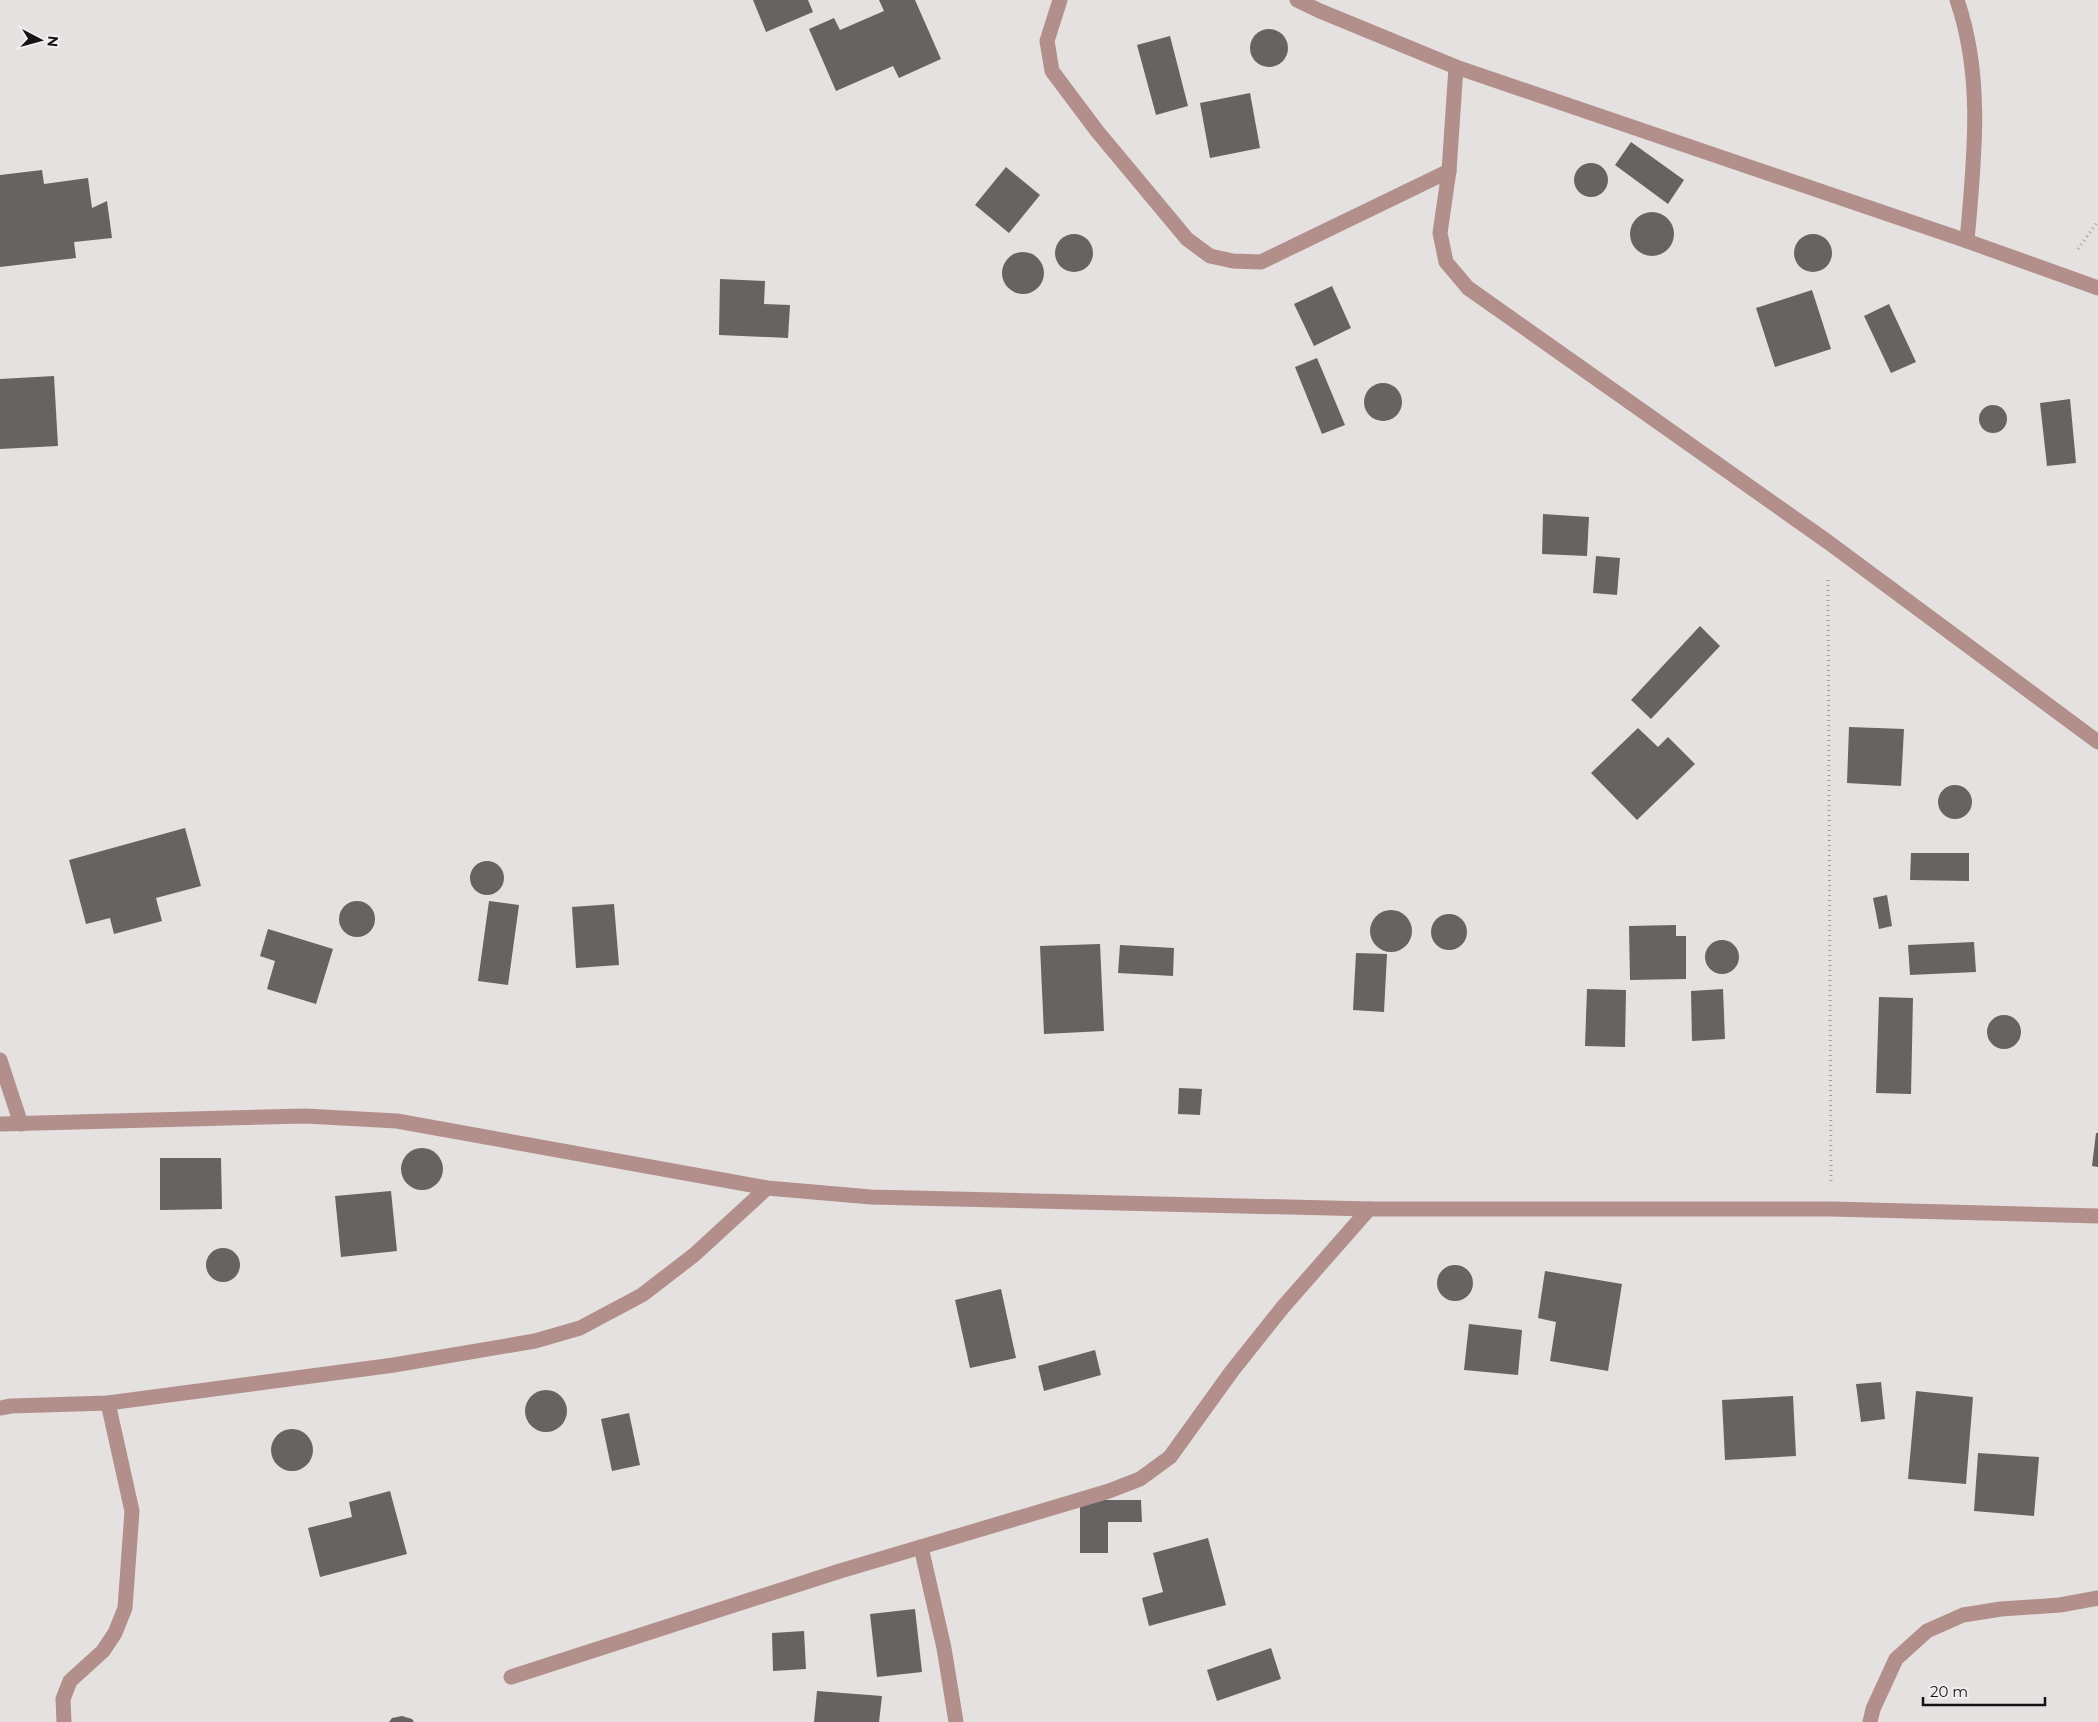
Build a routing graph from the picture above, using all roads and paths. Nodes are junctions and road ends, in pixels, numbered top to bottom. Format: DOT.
graph roads {
  1 [pos="1060,0"];
  2 [pos="1297,0"];
  3 [pos="1956,0"];
  4 [pos="1456,67"];
  5 [pos="1449,171"];
  6 [pos="1967,241"];
  7 [pos="2098,288"];
  8 [pos="1828,542"];
  9 [pos="2098,742"];
  10 [pos="0,1060"];
  11 [pos="0,1124"];
  12 [pos="21,1124"];
  13 [pos="767,1188"];
  14 [pos="1369,1209"];
  15 [pos="1831,1209"];
  16 [pos="2098,1216"];
  17 [pos="108,1404"];
  18 [pos="0,1408"];
  19 [pos="921,1547"];
  20 [pos="2098,1598"];
  21 [pos="511,1677"];
  22 [pos="64,1722"];
  23 [pos="956,1722"];
  24 [pos="1870,1722"];
  1 -- 5 [label="street"];
  2 -- 4 [label="street"];
  3 -- 6 [label="street"];
  4 -- 5 [label="street"];
  4 -- 6 [label="street"];
  5 -- 8 [label="street"];
  6 -- 7 [label="street"];
  8 -- 9 [label="street"];
  8 -- 15 [label="path"];
  10 -- 12 [label="street"];
  11 -- 12 [label="street"];
  12 -- 13 [label="street"];
  13 -- 14 [label="street"];
  13 -- 17 [label="street"];
  14 -- 15 [label="street"];
  14 -- 19 [label="street"];
  15 -- 16 [label="street"];
  17 -- 18 [label="street"];
  17 -- 22 [label="street"];
  19 -- 21 [label="street"];
  19 -- 23 [label="street"];
  20 -- 24 [label="street"];
}
